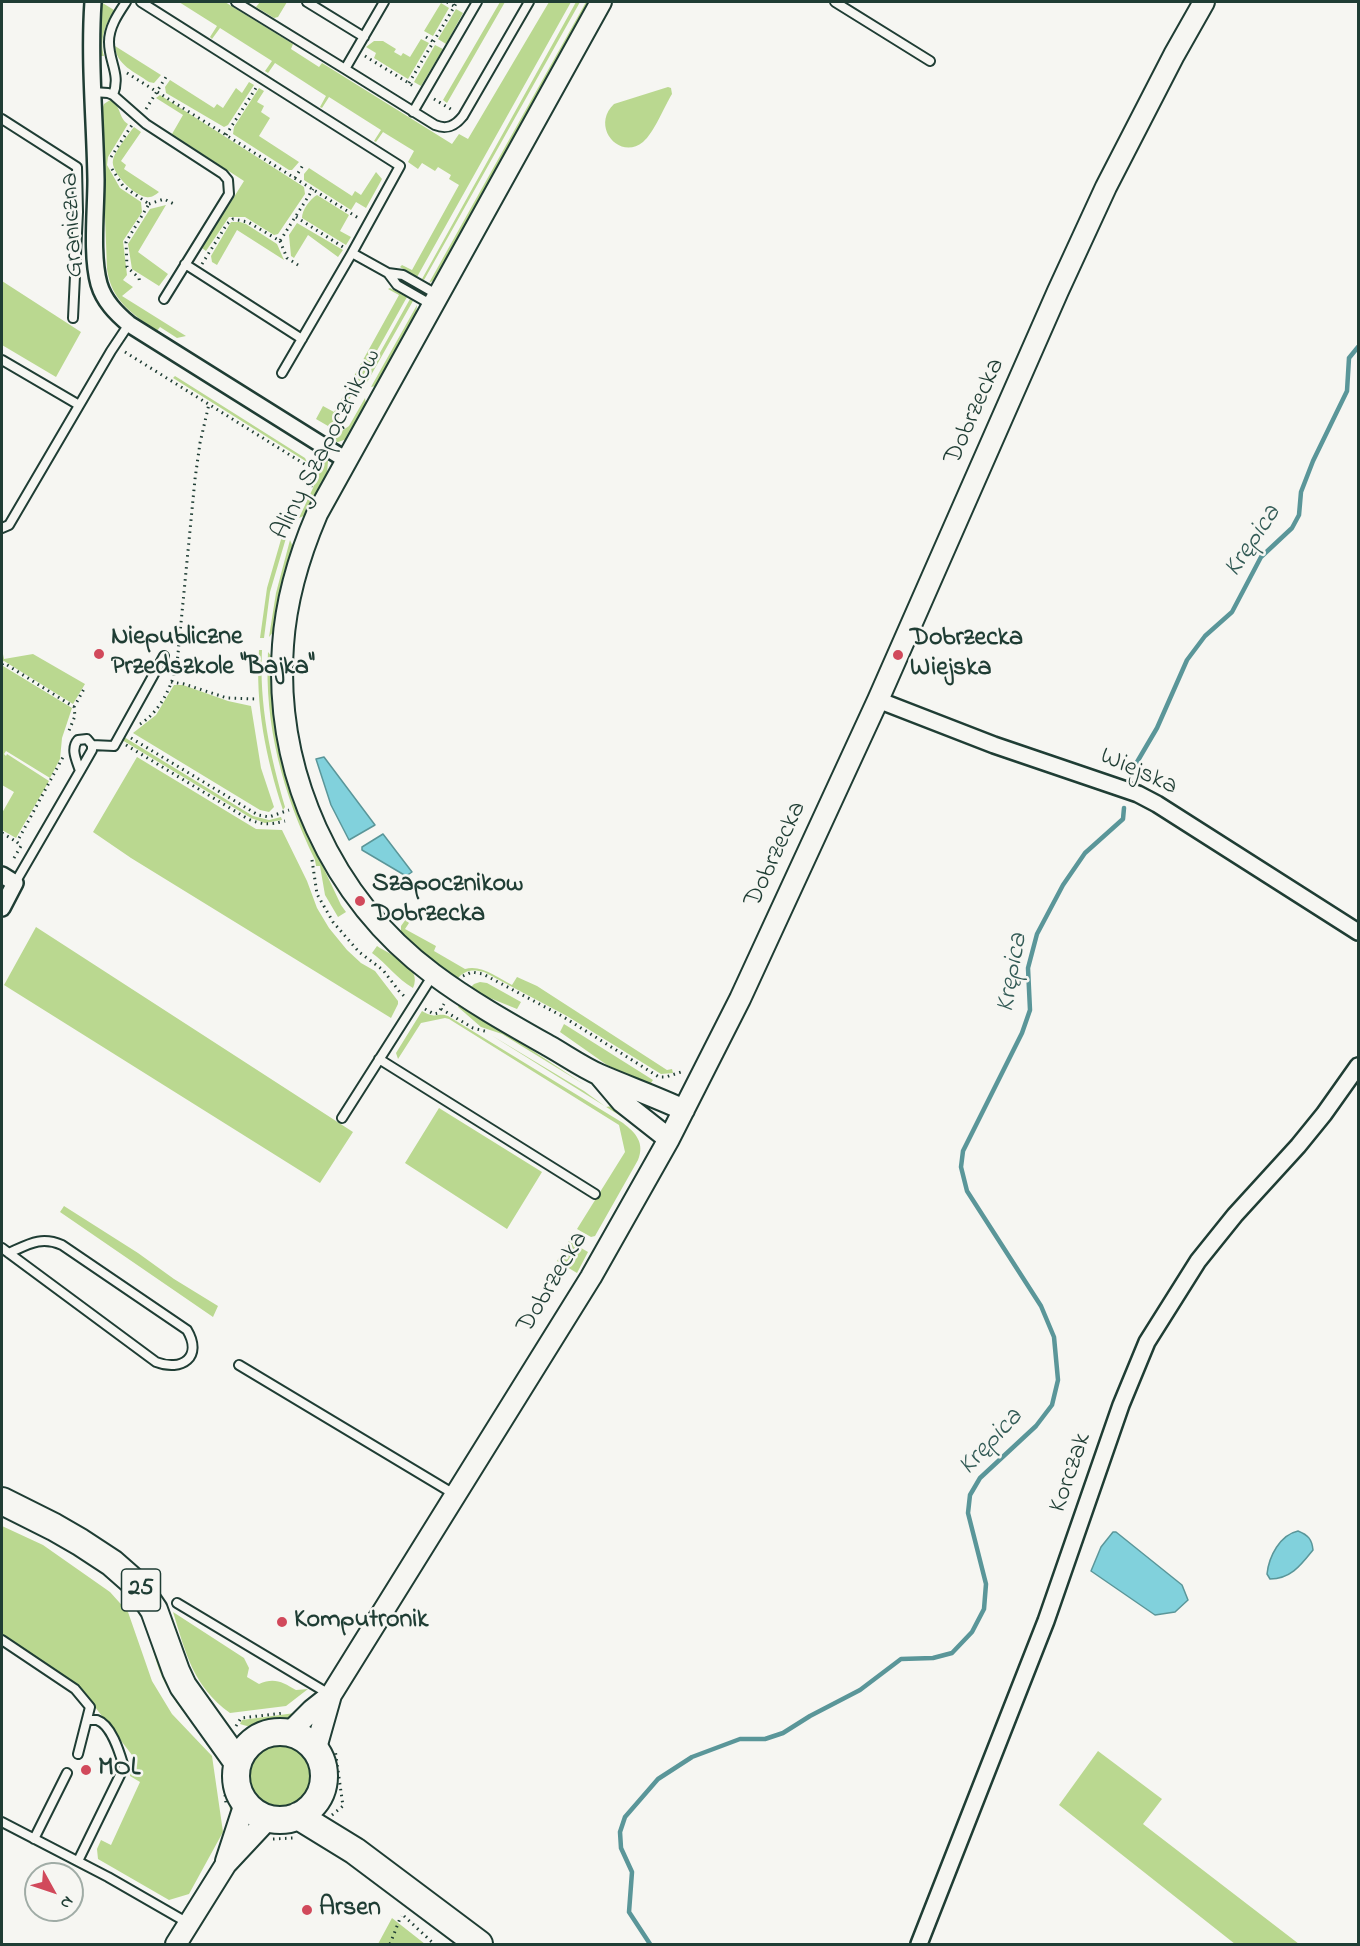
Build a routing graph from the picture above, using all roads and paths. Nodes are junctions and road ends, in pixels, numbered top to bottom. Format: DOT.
graph roads {
  1 [pos="93,2"];
  2 [pos="126,2"];
  3 [pos="141,2"];
  4 [pos="236,2"];
  5 [pos="307,2"];
  6 [pos="384,2"];
  7 [pos="447,2"];
  8 [pos="457,2"];
  9 [pos="477,2"];
  10 [pos="529,2"];
  11 [pos="602,2"];
  12 [pos="835,2"];
  13 [pos="1204,2"];
  14 [pos="454,6"];
  15 [pos="364,37"];
  16 [pos="426,37"];
  17 [pos="434,42"];
  18 [pos="356,50"];
  19 [pos="930,61"];
  20 [pos="115,68"];
  21 [pos="345,69"];
  22 [pos="166,77"];
  23 [pos="262,78"];
  24 [pos="409,83"];
  25 [pos="158,91"];
  26 [pos="93,92"];
  27 [pos="424,93"];
  28 [pos="113,95"];
  29 [pos="413,112"];
  30 [pos="463,116"];
  31 [pos="2,119"];
  32 [pos="139,119"];
  33 [pos="226,135"];
  34 [pos="303,165"];
  35 [pos="295,178"];
  36 [pos="313,189"];
  37 [pos="149,204"];
  38 [pos="176,205"];
  39 [pos="296,217"];
  40 [pos="368,224"];
  41 [pos="280,241"];
  42 [pos="352,253"];
  43 [pos="185,264"];
  44 [pos="298,265"];
  45 [pos="197,272"];
  46 [pos="140,284"];
  47 [pos="164,299"];
  48 [pos="435,300"];
  49 [pos="73,318"];
  50 [pos="129,324"];
  51 [pos="302,339"];
  52 [pos="114,346"];
  53 [pos="2,360"];
  54 [pos="282,373"];
  55 [pos="209,404"];
  56 [pos="79,405"];
  57 [pos="349,422"];
  58 [pos="325,447"];
  59 [pos="346,460"];
  60 [pos="314,470"];
  61 [pos="309,491"];
  62 [pos="2,528"];
  63 [pos="164,656"];
  64 [pos="2,664"];
  65 [pos="171,682"];
  66 [pos="85,687"];
  67 [pos="257,699"];
  68 [pos="878,700"];
  69 [pos="74,707"];
  70 [pos="119,736"];
  71 [pos="65,740"];
  72 [pos="92,745"];
  73 [pos="64,748"];
  74 [pos="80,771"];
  75 [pos="286,801"];
  76 [pos="289,810"];
  77 [pos="293,818"];
  78 [pos="285,821"];
  79 [pos="2,833"];
  80 [pos="17,842"];
  81 [pos="312,859"];
  82 [pos="6,877"];
  83 [pos="2,908"];
  84 [pos="1359,932"];
  85 [pos="433,974"];
  86 [pos="454,988"];
  87 [pos="415,1003"];
  88 [pos="710,1057"];
  89 [pos="380,1059"];
  90 [pos="1359,1066"];
  91 [pos="598,1074"];
  92 [pos="684,1110"];
  93 [pos="342,1118"];
  94 [pos="669,1139"];
  95 [pos="595,1194"];
  96 [pos="5,1251"];
  97 [pos="239,1365"];
  98 [pos="455,1495"];
  99 [pos="2,1501"];
  100 [pos="177,1604"];
  101 [pos="2,1640"];
  102 [pos="331,1695"];
  103 [pos="87,1720"];
  104 [pos="309,1730"];
  105 [pos="238,1743"];
  106 [pos="78,1754"];
  107 [pos="67,1773"];
  108 [pos="245,1803"];
  109 [pos="318,1814"];
  110 [pos="269,1818"];
  111 [pos="2,1822"];
  112 [pos="34,1839"];
  113 [pos="78,1862"];
  114 [pos="226,1864"];
  115 [pos="84,1865"];
  116 [pos="401,1916"];
  117 [pos="189,1923"];
  118 [pos="176,1944"];
  119 [pos="390,1944"];
  120 [pos="479,1944"];
  121 [pos="919,1944"];
  1 -- 26 [label="street, Graniczna"];
  2 -- 20 [label="lane"];
  3 -- 23 [label="lane"];
  4 -- 21 [label="lane"];
  5 -- 15 [label="lane"];
  6 -- 15 [label="lane"];
  7 -- 14 [label="path"];
  8 -- 14 [label="path"];
  9 -- 27 [label="lane"];
  10 -- 30 [label="lane"];
  11 -- 48 [label="street, Aliny Szapocznikow"];
  12 -- 19 [label="lane"];
  13 -- 68 [label="street, Dobrzecka"];
  14 -- 17 [label="path"];
  15 -- 18 [label="lane"];
  16 -- 17 [label="path"];
  17 -- 24 [label="path"];
  18 -- 21 [label="lane"];
  18 -- 24 [label="path"];
  20 -- 25 [label="path"];
  20 -- 28 [label="lane"];
  21 -- 29 [label="lane"];
  22 -- 25 [label="path"];
  23 -- 33 [label="path"];
  23 -- 40 [label="lane"];
  24 -- 27 [label="path"];
  25 -- 32 [label="path"];
  25 -- 33 [label="path"];
  26 -- 28 [label="lane"];
  26 -- 50 [label="street, Graniczna"];
  27 -- 29 [label="lane"];
  27 -- 30 [label="path"];
  28 -- 32 [label="lane"];
  29 -- 30 [label="lane"];
  31 -- 49 [label="lane"];
  32 -- 37 [label="path"];
  32 -- 43 [label="lane"];
  33 -- 35 [label="path"];
  34 -- 35 [label="path"];
  35 -- 36 [label="path"];
  36 -- 39 [label="path"];
  36 -- 40 [label="path"];
  37 -- 38 [label="path"];
  37 -- 46 [label="path"];
  39 -- 41 [label="path"];
  39 -- 42 [label="path"];
  40 -- 42 [label="lane"];
  41 -- 44 [label="path"];
  41 -- 45 [label="path"];
  42 -- 48 [label="lane"];
  42 -- 51 [label="lane"];
  43 -- 45 [label="lane"];
  43 -- 47 [label="lane"];
  45 -- 51 [label="lane"];
  48 -- 59 [label="street, Aliny Szapocznikow"];
  50 -- 52 [label="lane"];
  50 -- 58 [label="street, Graniczna"];
  51 -- 54 [label="lane"];
  52 -- 55 [label="path"];
  52 -- 56 [label="lane"];
  53 -- 56 [label="lane"];
  55 -- 60 [label="path"];
  55 -- 65 [label="path"];
  56 -- 62 [label="lane"];
  57 -- 58 [label="path"];
  58 -- 59 [label="street, Graniczna"];
  58 -- 60 [label="path"];
  59 -- 85 [label="street, Aliny Szapocznikow"];
  60 -- 61 [label="path"];
  63 -- 70 [label="lane"];
  64 -- 69 [label="path"];
  65 -- 67 [label="path"];
  65 -- 70 [label="path"];
  66 -- 69 [label="path"];
  68 -- 84 [label="street, Wiejska"];
  68 -- 88 [label="street, Dobrzecka"];
  69 -- 71 [label="path"];
  70 -- 72 [label="lane"];
  70 -- 76 [label="path"];
  70 -- 78 [label="path"];
  72 -- 74 [label="lane"];
  72 -- 74 [label="lane"];
  73 -- 80 [label="path"];
  74 -- 82 [label="lane"];
  75 -- 76 [label="path"];
  76 -- 77 [label="path"];
  79 -- 80 [label="path"];
  80 -- 82 [label="path"];
  81 -- 87 [label="path"];
  82 -- 83 [label="street"];
  85 -- 86 [label="street, Aliny Szapocznikow"];
  85 -- 87 [label="lane"];
  86 -- 87 [label="path"];
  86 -- 88 [label="path"];
  86 -- 91 [label="street, Aliny Szapocznikow"];
  87 -- 89 [label="lane"];
  88 -- 92 [label="street, Dobrzecka"];
  89 -- 93 [label="lane"];
  89 -- 95 [label="lane"];
  90 -- 121 [label="street, Korczak"];
  91 -- 92 [label="street, Aliny Szapocznikow"];
  91 -- 94 [label="street, Aliny Szapocznikow"];
  92 -- 94 [label="street, Dobrzecka"];
  94 -- 98 [label="street, Dobrzecka"];
  96 -- 96 [label="lane"];
  97 -- 98 [label="lane"];
  98 -- 102 [label="street, Dobrzecka"];
  99 -- 105 [label="main road, 25"];
  100 -- 102 [label="lane"];
  101 -- 103 [label="lane"];
  102 -- 104 [label="street, Dobrzecka"];
  103 -- 106 [label="lane"];
  103 -- 113 [label="lane"];
  104 -- 105 [label="main road"];
  104 -- 105 [label="path"];
  104 -- 109 [label="main road"];
  104 -- 109 [label="path"];
  105 -- 108 [label="main road"];
  107 -- 112 [label="lane"];
  108 -- 110 [label="main road"];
  108 -- 114 [label="street"];
  109 -- 110 [label="main road"];
  109 -- 120 [label="main road"];
  110 -- 114 [label="street"];
  111 -- 112 [label="lane"];
  112 -- 113 [label="lane"];
  114 -- 117 [label="street"];
  115 -- 117 [label="lane"];
  116 -- 119 [label="path"];
  117 -- 118 [label="street"];
}
